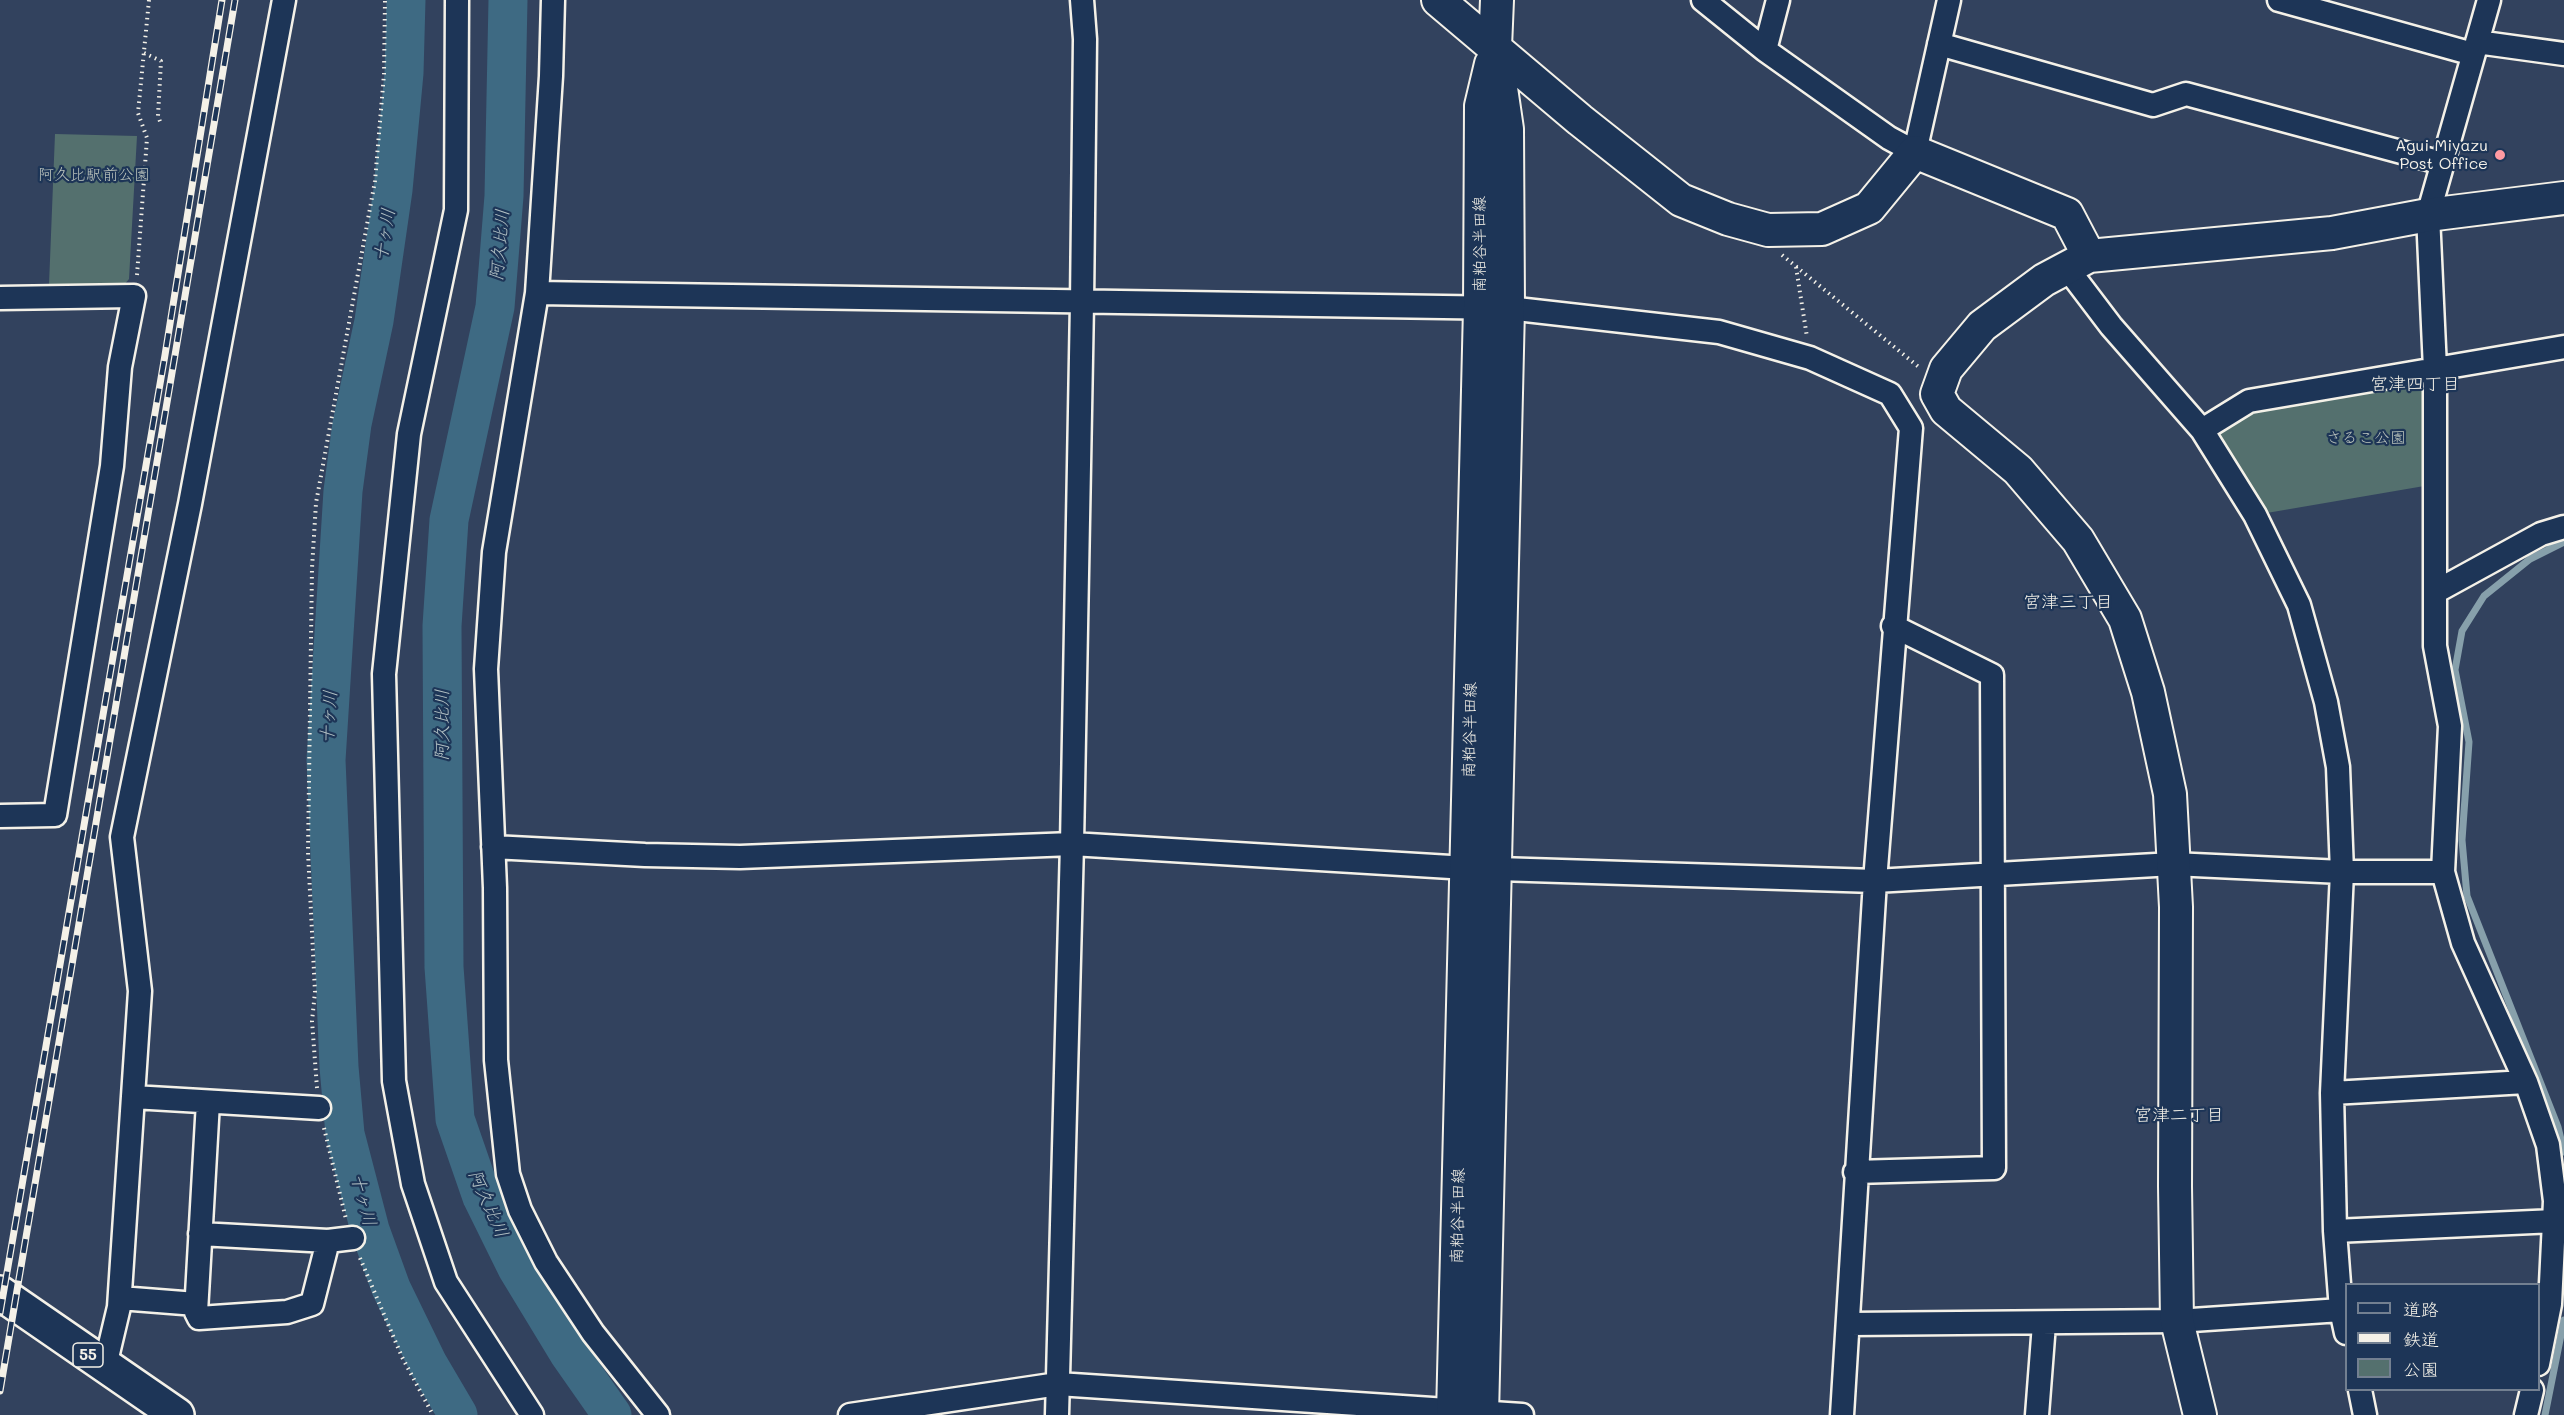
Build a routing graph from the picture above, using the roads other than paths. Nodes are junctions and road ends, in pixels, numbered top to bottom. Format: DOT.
graph roads {
  1 [pos="284,0"];
  2 [pos="457,0"];
  3 [pos="553,0"];
  4 [pos="1082,0"];
  5 [pos="1438,0"];
  6 [pos="1497,0"];
  7 [pos="1703,0"];
  8 [pos="1778,0"];
  9 [pos="1949,0"];
  10 [pos="2280,0"];
  11 [pos="2489,0"];
  12 [pos="1940,44"];
  13 [pos="1495,47"];
  14 [pos="2475,48"];
  15 [pos="1765,50"];
  16 [pos="2564,54"];
  17 [pos="1915,152"];
  18 [pos="2442,163"];
  19 [pos="2564,198"];
  20 [pos="2428,216"];
  21 [pos="2078,262"];
  22 [pos="537,293"];
  23 [pos="0,298"];
  24 [pos="1082,303"];
  25 [pos="1494,308"];
  26 [pos="2564,347"];
  27 [pos="2435,369"];
  28 [pos="2202,430"];
  29 [pos="2564,527"];
  30 [pos="2437,591"];
  31 [pos="1893,626"];
  32 [pos="0,816"];
  33 [pos="1072,844"];
  34 [pos="493,847"];
  35 [pos="2173,864"];
  36 [pos="1481,868"];
  37 [pos="2342,872"];
  38 [pos="2443,872"];
  39 [pos="1993,873"];
  40 [pos="1875,881"];
  41 [pos="2526,1082"];
  42 [pos="2332,1093"];
  43 [pos="133,1097"];
  44 [pos="208,1102"];
  45 [pos="319,1108"];
  46 [pos="1855,1173"];
  47 [pos="2554,1221"];
  48 [pos="2335,1231"];
  49 [pos="200,1234"];
  50 [pos="353,1238"];
  51 [pos="328,1241"];
  52 [pos="0,1293"];
  53 [pos="120,1298"];
  54 [pos="196,1304"];
  55 [pos="2341,1310"];
  56 [pos="2177,1321"];
  57 [pos="1850,1324"];
  58 [pos="2044,1324"];
  59 [pos="2345,1328"];
  60 [pos="2540,1354"];
  61 [pos="105,1366"];
  62 [pos="1058,1384"];
  63 [pos="2360,1391"];
  64 [pos="2532,1391"];
  65 [pos="1468,1412"];
  66 [pos="177,1415"];
  67 [pos="532,1415"];
  68 [pos="658,1415"];
  69 [pos="850,1415"];
  70 [pos="1057,1415"];
  71 [pos="1522,1415"];
  72 [pos="1842,1415"];
  73 [pos="2037,1415"];
  74 [pos="2200,1415"];
  75 [pos="2365,1415"];
  76 [pos="2526,1415"];
  1 -- 43 [label="street"];
  2 -- 67 [label="street"];
  3 -- 22 [label="street"];
  4 -- 24 [label="street"];
  5 -- 13 [label="street"];
  6 -- 13 [label="street, 南粕谷半田線"];
  7 -- 15 [label="street"];
  8 -- 15 [label="street"];
  9 -- 12 [label="street"];
  10 -- 14 [label="street"];
  11 -- 14 [label="street"];
  12 -- 17 [label="street"];
  12 -- 18 [label="street"];
  13 -- 17 [label="street"];
  13 -- 25 [label="street, 南粕谷半田線"];
  14 -- 16 [label="street"];
  14 -- 18 [label="street"];
  15 -- 17 [label="street"];
  17 -- 21 [label="street"];
  18 -- 20 [label="street"];
  19 -- 20 [label="street"];
  20 -- 21 [label="street"];
  20 -- 27 [label="street"];
  21 -- 28 [label="street"];
  21 -- 35 [label="street"];
  22 -- 24 [label="street"];
  22 -- 34 [label="street"];
  23 -- 32 [label="street"];
  24 -- 25 [label="street"];
  24 -- 33 [label="street"];
  25 -- 31 [label="street"];
  25 -- 36 [label="street, 南粕谷半田線"];
  26 -- 27 [label="street"];
  27 -- 28 [label="street"];
  27 -- 30 [label="street"];
  28 -- 37 [label="street"];
  29 -- 30 [label="street"];
  30 -- 38 [label="street"];
  31 -- 39 [label="street"];
  31 -- 40 [label="street"];
  33 -- 34 [label="street"];
  33 -- 36 [label="street"];
  33 -- 62 [label="street"];
  34 -- 68 [label="street"];
  35 -- 37 [label="street"];
  35 -- 39 [label="street"];
  35 -- 56 [label="street"];
  36 -- 40 [label="street"];
  36 -- 65 [label="street, 南粕谷半田線"];
  37 -- 38 [label="street"];
  37 -- 42 [label="street"];
  38 -- 41 [label="street"];
  39 -- 40 [label="street"];
  39 -- 46 [label="street"];
  40 -- 46 [label="street"];
  41 -- 42 [label="street"];
  41 -- 47 [label="street"];
  42 -- 48 [label="street"];
  43 -- 44 [label="street"];
  43 -- 53 [label="street"];
  44 -- 45 [label="street"];
  44 -- 49 [label="street"];
  46 -- 57 [label="street"];
  47 -- 48 [label="street"];
  47 -- 60 [label="street"];
  48 -- 55 [label="street"];
  49 -- 51 [label="street"];
  49 -- 54 [label="street"];
  50 -- 51 [label="street"];
  51 -- 54 [label="street"];
  52 -- 61 [label="main road, 55"];
  53 -- 54 [label="street"];
  53 -- 61 [label="street"];
  55 -- 56 [label="street"];
  55 -- 59 [label="street"];
  56 -- 58 [label="street"];
  56 -- 74 [label="street"];
  57 -- 58 [label="street"];
  57 -- 72 [label="street"];
  58 -- 73 [label="street"];
  61 -- 66 [label="main road, 55"];
  62 -- 65 [label="street"];
  62 -- 69 [label="street"];
  62 -- 70 [label="street"];
  63 -- 75 [label="street"];
  64 -- 76 [label="street"];
  65 -- 71 [label="street"];
}
